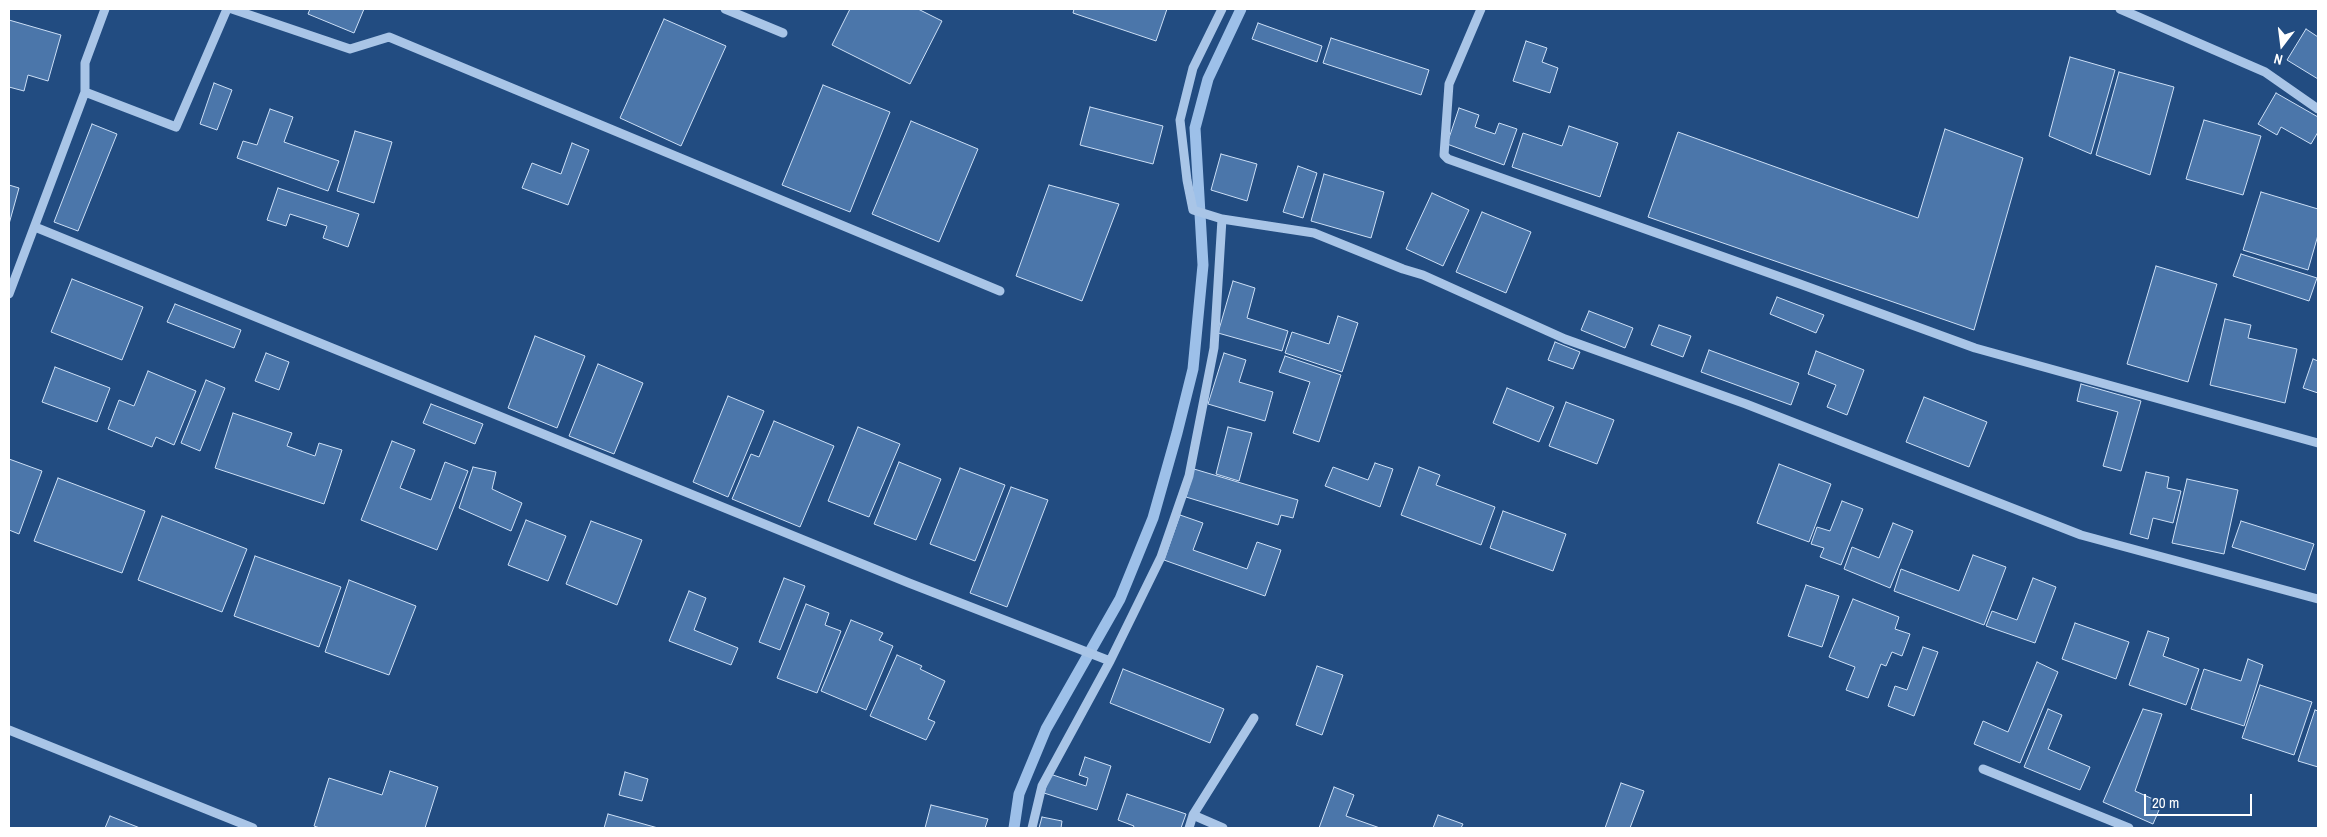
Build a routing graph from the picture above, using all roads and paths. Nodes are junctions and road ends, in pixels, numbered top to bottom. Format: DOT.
graph roads {
  1 [pos="105,9"];
  2 [pos="227,9"];
  3 [pos="232,9"];
  4 [pos="724,9"];
  5 [pos="1222,9"];
  6 [pos="1482,9"];
  7 [pos="2120,9"];
  8 [pos="783,33"];
  9 [pos="85,92"];
  10 [pos="2318,109"];
  11 [pos="1222,219"];
  12 [pos="35,227"];
  13 [pos="1000,291"];
  14 [pos="9,294"];
  15 [pos="2318,443"];
  16 [pos="2318,599"];
  17 [pos="1110,662"];
  18 [pos="1254,718"];
  19 [pos="9,730"];
  20 [pos="1983,769"];
  21 [pos="1193,815"];
  22 [pos="253,828"];
  23 [pos="1032,828"];
  24 [pos="1189,828"];
  25 [pos="1222,828"];
  26 [pos="2128,828"];
  1 -- 9 [label="street"];
  2 -- 9 [label="street"];
  3 -- 13 [label="street"];
  4 -- 8 [label="street"];
  5 -- 11 [label="street"];
  6 -- 15 [label="street"];
  7 -- 10 [label="street"];
  9 -- 12 [label="street"];
  11 -- 16 [label="street"];
  11 -- 17 [label="street"];
  12 -- 14 [label="street"];
  12 -- 17 [label="street"];
  17 -- 23 [label="street"];
  18 -- 21 [label="street"];
  19 -- 22 [label="street"];
  20 -- 26 [label="street"];
  21 -- 24 [label="street"];
  21 -- 25 [label="street"];
}
